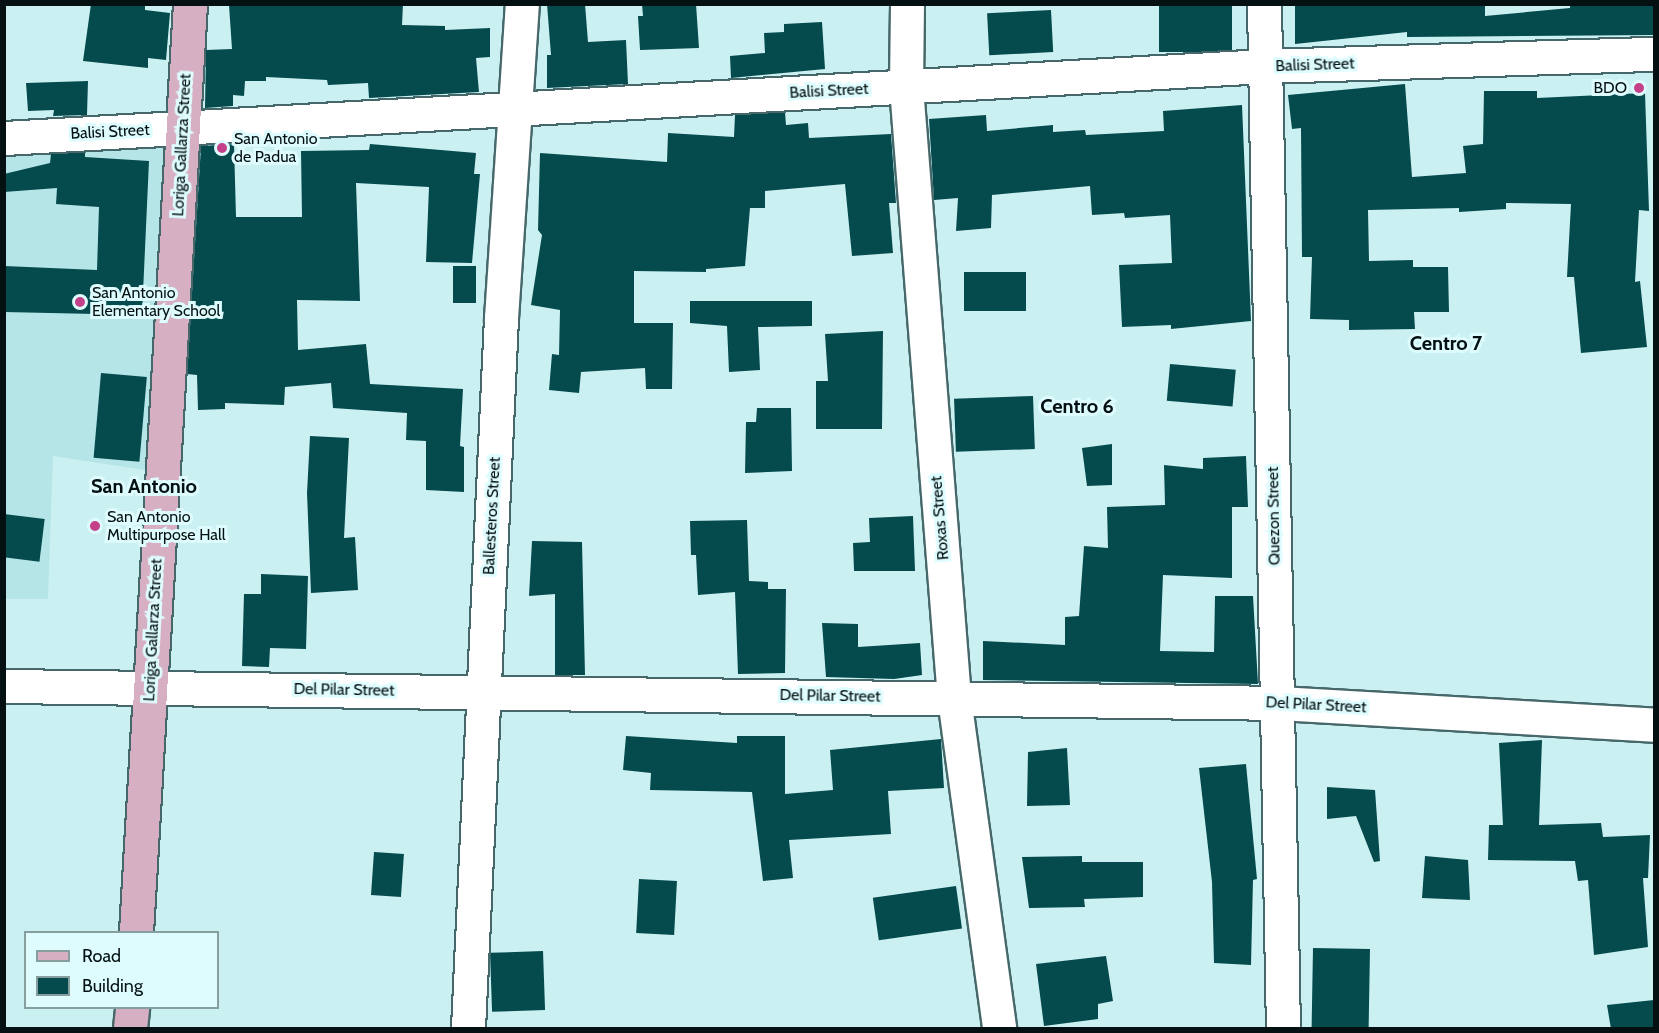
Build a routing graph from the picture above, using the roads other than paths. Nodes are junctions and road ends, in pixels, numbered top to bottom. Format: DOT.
graph roads {
  1 [pos="190,4"];
  2 [pos="522,4"];
  3 [pos="907,4"];
  4 [pos="1264,4"];
  5 [pos="1654,54"];
  6 [pos="1266,66"];
  7 [pos="906,87"];
  8 [pos="517,109"];
  9 [pos="184,128"];
  10 [pos="4,138"];
  11 [pos="4,686"];
  12 [pos="150,687"];
  13 [pos="484,692"];
  14 [pos="954,698"];
  15 [pos="1278,703"];
  16 [pos="1654,724"];
  17 [pos="136,931"];
  18 [pos="132,1009"];
  19 [pos="130,1029"];
  20 [pos="468,1029"];
  21 [pos="999,1029"];
  22 [pos="1283,1029"];
  1 -- 9 [label="main road, Loriga Gallarza Street"];
  2 -- 8 [label="street, Ballesteros Street"];
  3 -- 7 [label="street, Roxas Street"];
  4 -- 6 [label="street, Quezon Street"];
  5 -- 6 [label="street, Balisi Street"];
  6 -- 7 [label="street, Balisi Street"];
  6 -- 15 [label="street, Quezon Street"];
  7 -- 8 [label="street, Balisi Street"];
  7 -- 14 [label="street, Roxas Street"];
  8 -- 9 [label="street, Balisi Street"];
  8 -- 13 [label="street, Ballesteros Street"];
  9 -- 10 [label="street, Balisi Street"];
  9 -- 12 [label="main road, Loriga Gallarza Street"];
  11 -- 12 [label="street, Del Pilar Street"];
  12 -- 13 [label="street, Del Pilar Street"];
  12 -- 17 [label="main road, Loriga Gallarza Street"];
  13 -- 14 [label="street, Del Pilar Street"];
  13 -- 20 [label="street, Ballesteros Street"];
  14 -- 15 [label="street, Del Pilar Street"];
  14 -- 21 [label="street, Roxas Street"];
  15 -- 16 [label="street, Del Pilar Street"];
  15 -- 22 [label="street, Quezon Street"];
  18 -- 19 [label="main road"];
}
